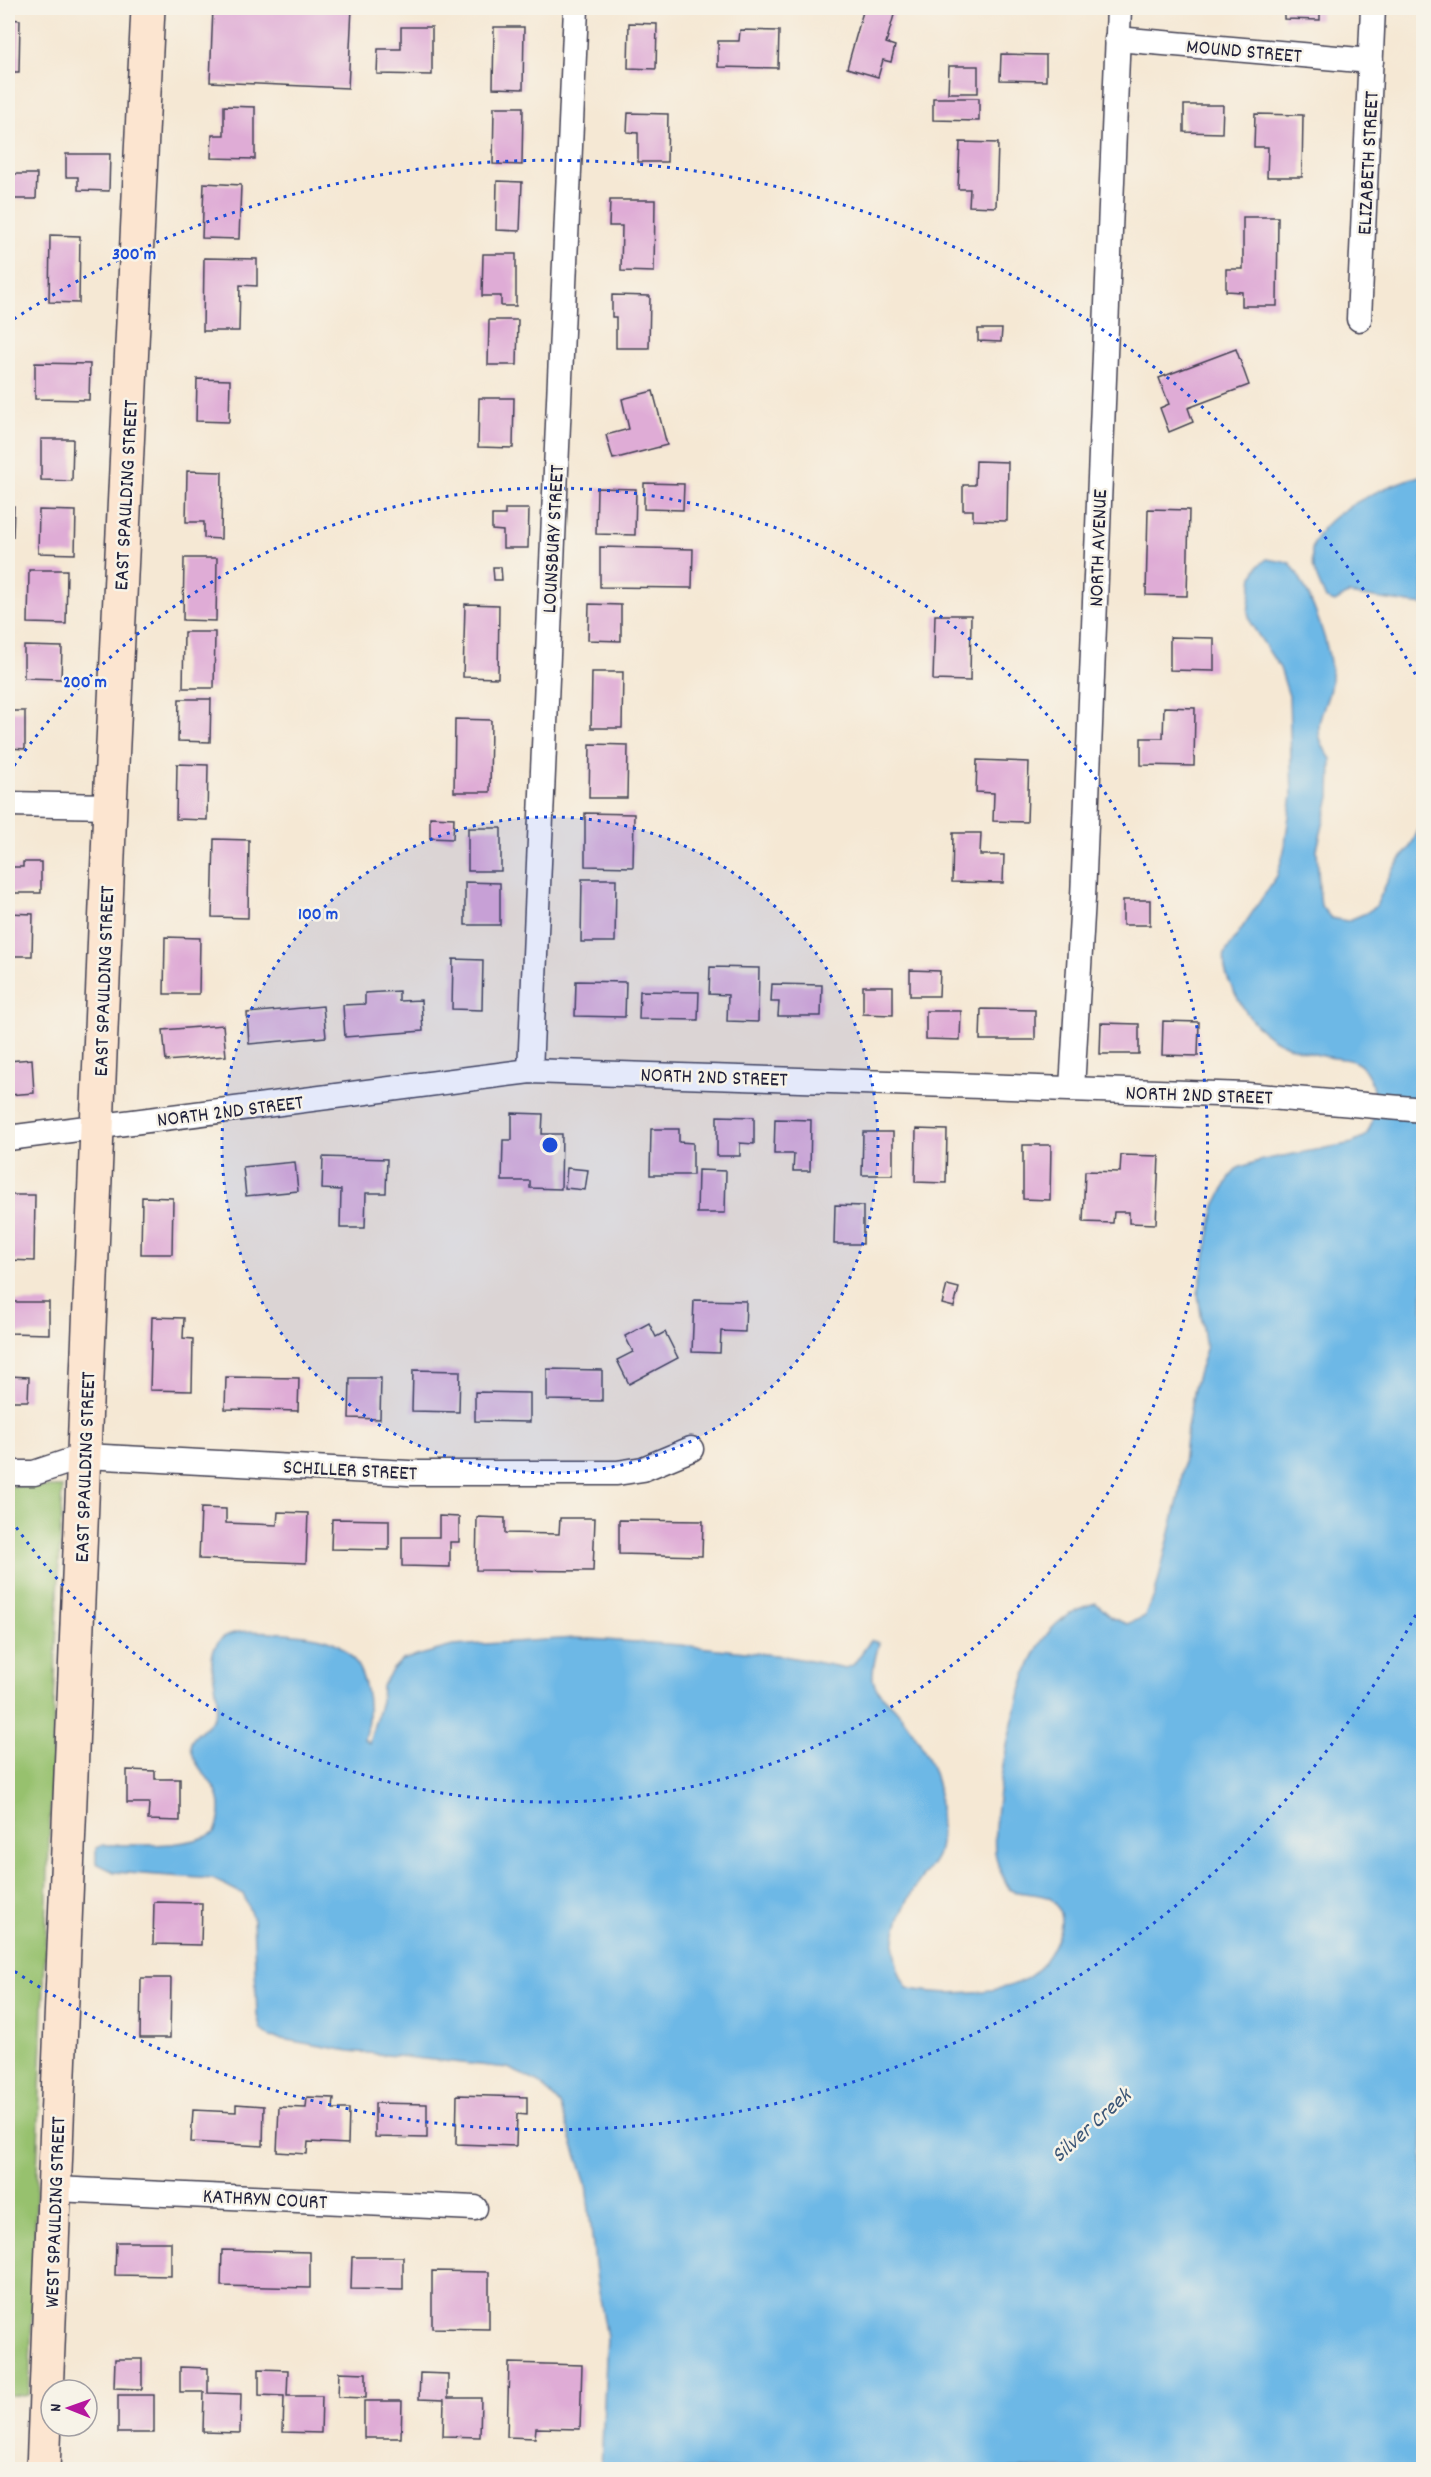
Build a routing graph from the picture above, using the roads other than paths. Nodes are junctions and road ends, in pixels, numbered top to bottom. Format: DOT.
graph roads {
  1 [pos="148,8"];
  2 [pos="576,8"];
  3 [pos="1119,8"];
  4 [pos="1373,8"];
  5 [pos="1117,39"];
  6 [pos="1371,61"];
  7 [pos="1359,319"];
  8 [pos="8,804"];
  9 [pos="110,806"];
  10 [pos="530,1071"];
  11 [pos="1072,1089"];
  12 [pos="1424,1110"];
  13 [pos="97,1127"];
  14 [pos="8,1138"];
  15 [pos="691,1449"];
  16 [pos="84,1456"];
  17 [pos="8,1473"];
  18 [pos="65,1955"];
  19 [pos="55,2189"];
  20 [pos="475,2208"];
  21 [pos="43,2469"];
  1 -- 9 [label="street, EAST SPAULDING STREET"];
  2 -- 10 [label="street, LOUNSBURY STREET"];
  3 -- 5 [label="street, NORTH AVENUE"];
  4 -- 6 [label="street, ELIZABETH STREET"];
  5 -- 6 [label="street, MOUND STREET"];
  5 -- 11 [label="street, NORTH AVENUE"];
  6 -- 7 [label="street, ELIZABETH STREET"];
  8 -- 9 [label="street"];
  9 -- 13 [label="street, EAST SPAULDING STREET"];
  10 -- 11 [label="street, NORTH 2ND STREET"];
  10 -- 13 [label="street, NORTH 2ND STREET"];
  11 -- 12 [label="street, NORTH 2ND STREET"];
  13 -- 14 [label="street, NORTH 2ND STREET"];
  13 -- 16 [label="street, EAST SPAULDING STREET"];
  15 -- 16 [label="street, SCHILLER STREET"];
  16 -- 17 [label="street, SCHILLER STREET"];
  16 -- 18 [label="street, EAST SPAULDING STREET"];
  18 -- 19 [label="street, WEST SPAULDING STREET"];
  19 -- 20 [label="street, KATHRYN COURT"];
  19 -- 21 [label="street, WEST SPAULDING STREET"];
}
